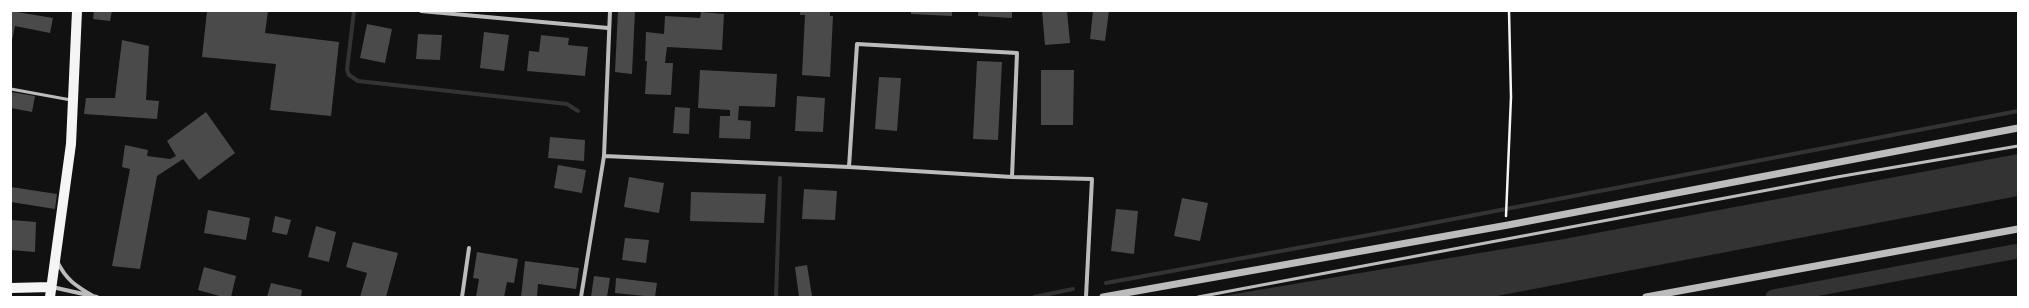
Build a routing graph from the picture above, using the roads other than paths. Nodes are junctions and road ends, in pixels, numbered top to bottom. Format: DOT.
graph roads {
  1 [pos="77,11"];
  2 [pos="421,11"];
  3 [pos="610,11"];
  4 [pos="608,28"];
  5 [pos="11,90"];
  6 [pos="73,100"];
  7 [pos="2018,128"];
  8 [pos="2018,146"];
  9 [pos="604,156"];
  10 [pos="849,167"];
  11 [pos="1012,177"];
  12 [pos="2018,229"];
  13 [pos="469,248"];
  14 [pos="55,257"];
  15 [pos="11,289"];
  16 [pos="51,292"];
  17 [pos="26,297"];
  18 [pos="95,297"];
  19 [pos="462,297"];
  20 [pos="581,297"];
  21 [pos="1086,297"];
  22 [pos="1103,297"];
  23 [pos="1198,297"];
  24 [pos="1646,297"];
  1 -- 6 [label="main road"];
  2 -- 4 [label="street"];
  3 -- 4 [label="street"];
  4 -- 9 [label="street"];
  5 -- 6 [label="lane"];
  6 -- 14 [label="main road"];
  7 -- 22 [label="street"];
  8 -- 23 [label="lane"];
  9 -- 10 [label="street"];
  9 -- 20 [label="street"];
  10 -- 11 [label="street"];
  10 -- 11 [label="street"];
  11 -- 21 [label="street"];
  12 -- 24 [label="street"];
  13 -- 19 [label="street"];
  14 -- 16 [label="main road"];
  14 -- 18 [label="street"];
  15 -- 16 [label="main road"];
  15 -- 17 [label="main road"];
  16 -- 18 [label="street"];
}
